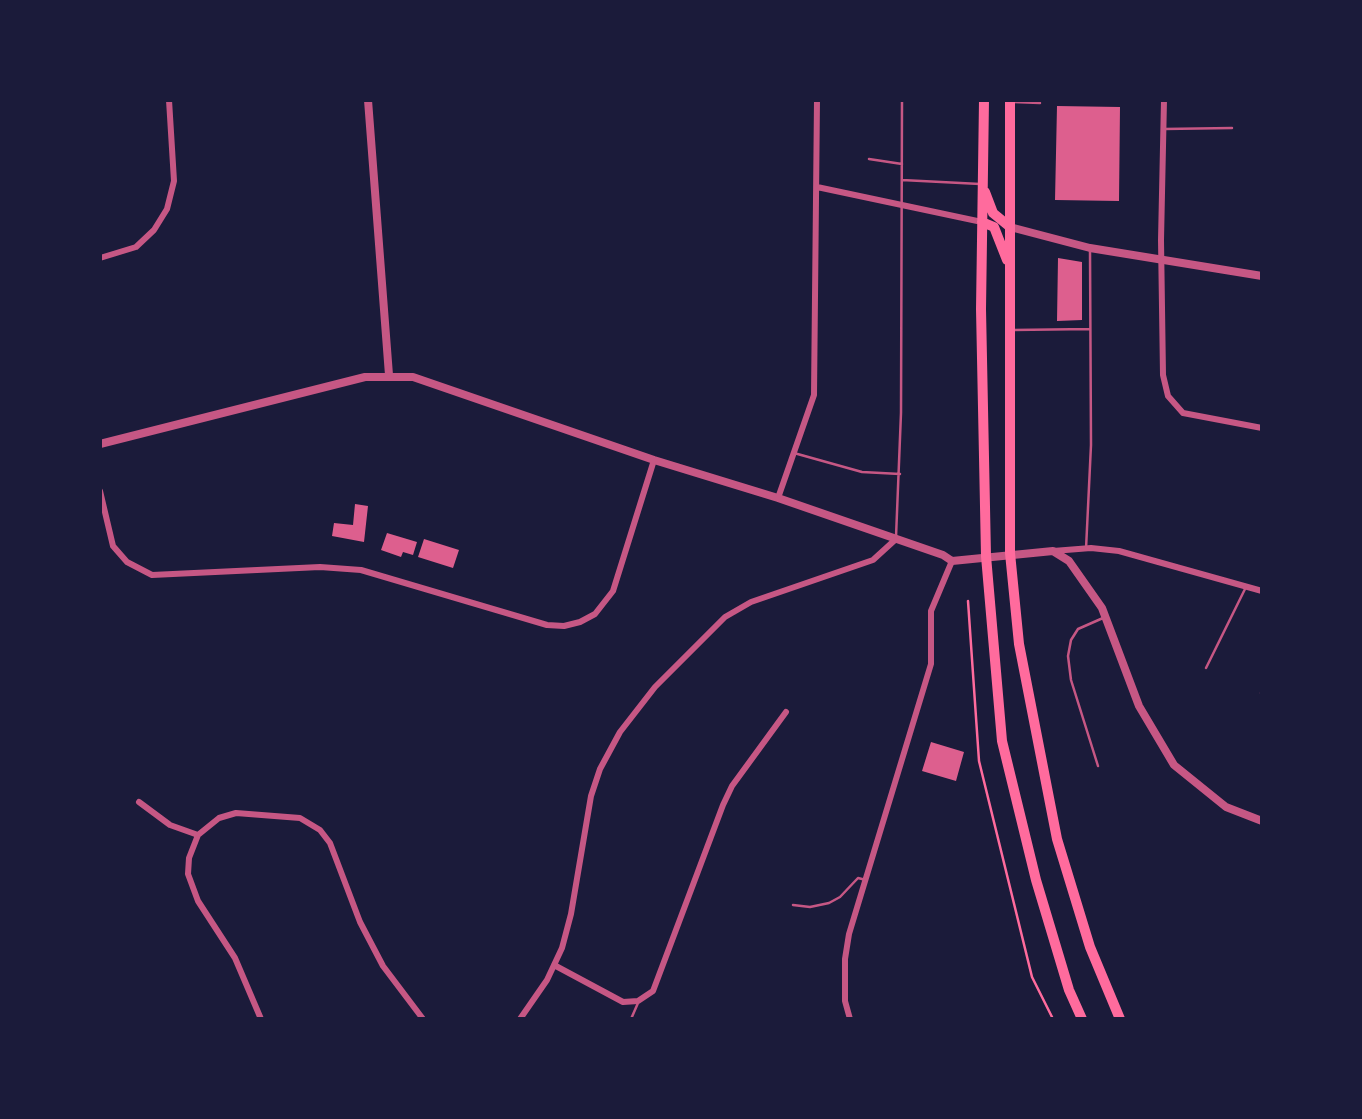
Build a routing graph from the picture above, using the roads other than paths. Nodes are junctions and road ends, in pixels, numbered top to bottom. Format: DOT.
graph roads {
  1 [pos="169,100"];
  2 [pos="368,100"];
  3 [pos="817,100"];
  4 [pos="902,100"];
  5 [pos="984,100"];
  6 [pos="1164,100"];
  7 [pos="1010,101"];
  8 [pos="1041,103"];
  9 [pos="1232,128"];
  10 [pos="1164,130"];
  11 [pos="869,159"];
  12 [pos="902,164"];
  13 [pos="901,179"];
  14 [pos="983,184"];
  15 [pos="817,187"];
  16 [pos="901,205"];
  17 [pos="982,222"];
  18 [pos="1010,227"];
  19 [pos="1090,248"];
  20 [pos="100,258"];
  21 [pos="1161,258"];
  22 [pos="1010,271"];
  23 [pos="1262,276"];
  24 [pos="1090,329"];
  25 [pos="1010,330"];
  26 [pos="389,375"];
  27 [pos="1262,429"];
  28 [pos="100,444"];
  29 [pos="793,453"];
  30 [pos="654,460"];
  31 [pos="900,474"];
  32 [pos="100,491"];
  33 [pos="778,498"];
  34 [pos="896,539"];
  35 [pos="1086,549"];
  36 [pos="1053,551"];
  37 [pos="1010,553"];
  38 [pos="986,556"];
  39 [pos="952,561"];
  40 [pos="1245,587"];
  41 [pos="1262,591"];
  42 [pos="1106,616"];
  43 [pos="1206,668"];
  44 [pos="786,712"];
  45 [pos="1098,766"];
  46 [pos="139,802"];
  47 [pos="1262,821"];
  48 [pos="198,835"];
  49 [pos="866,880"];
  50 [pos="793,905"];
  51 [pos="554,965"];
  52 [pos="638,1001"];
  53 [pos="261,1019"];
  54 [pos="423,1019"];
  55 [pos="520,1019"];
  56 [pos="631,1019"];
  57 [pos="850,1019"];
  58 [pos="1082,1019"];
  59 [pos="1120,1019"];
  1 -- 20 [label="street"];
  2 -- 26 [label="street"];
  3 -- 15 [label="street"];
  4 -- 12 [label="lane"];
  5 -- 14 [label="main road"];
  6 -- 10 [label="street"];
  7 -- 8 [label="lane"];
  7 -- 18 [label="main road"];
  9 -- 10 [label="lane"];
  10 -- 21 [label="street"];
  11 -- 12 [label="lane"];
  12 -- 13 [label="lane"];
  13 -- 14 [label="lane"];
  13 -- 16 [label="lane"];
  14 -- 17 [label="main road"];
  14 -- 18 [label="main road"];
  15 -- 16 [label="street"];
  15 -- 29 [label="street"];
  16 -- 17 [label="street"];
  16 -- 31 [label="lane"];
  17 -- 22 [label="main road"];
  17 -- 38 [label="main road"];
  18 -- 19 [label="street"];
  18 -- 22 [label="main road"];
  19 -- 21 [label="street"];
  19 -- 24 [label="lane"];
  21 -- 23 [label="street"];
  21 -- 27 [label="street"];
  22 -- 25 [label="main road"];
  24 -- 25 [label="lane"];
  24 -- 35 [label="lane"];
  25 -- 37 [label="main road"];
  26 -- 28 [label="street"];
  26 -- 30 [label="street"];
  29 -- 31 [label="lane"];
  29 -- 33 [label="street"];
  30 -- 32 [label="street"];
  30 -- 33 [label="street"];
  31 -- 34 [label="lane"];
  33 -- 34 [label="street"];
  34 -- 39 [label="street"];
  34 -- 51 [label="street"];
  35 -- 36 [label="street"];
  35 -- 40 [label="street"];
  36 -- 37 [label="street"];
  36 -- 42 [label="street"];
  37 -- 38 [label="street"];
  37 -- 59 [label="main road"];
  38 -- 39 [label="street"];
  38 -- 58 [label="main road"];
  39 -- 49 [label="street"];
  40 -- 41 [label="street"];
  40 -- 43 [label="lane"];
  42 -- 45 [label="lane"];
  42 -- 47 [label="street"];
  44 -- 52 [label="street"];
  46 -- 48 [label="street"];
  48 -- 53 [label="street"];
  48 -- 54 [label="street"];
  49 -- 50 [label="lane"];
  49 -- 57 [label="street"];
  51 -- 52 [label="street"];
  51 -- 55 [label="street"];
  52 -- 56 [label="lane"];
}
